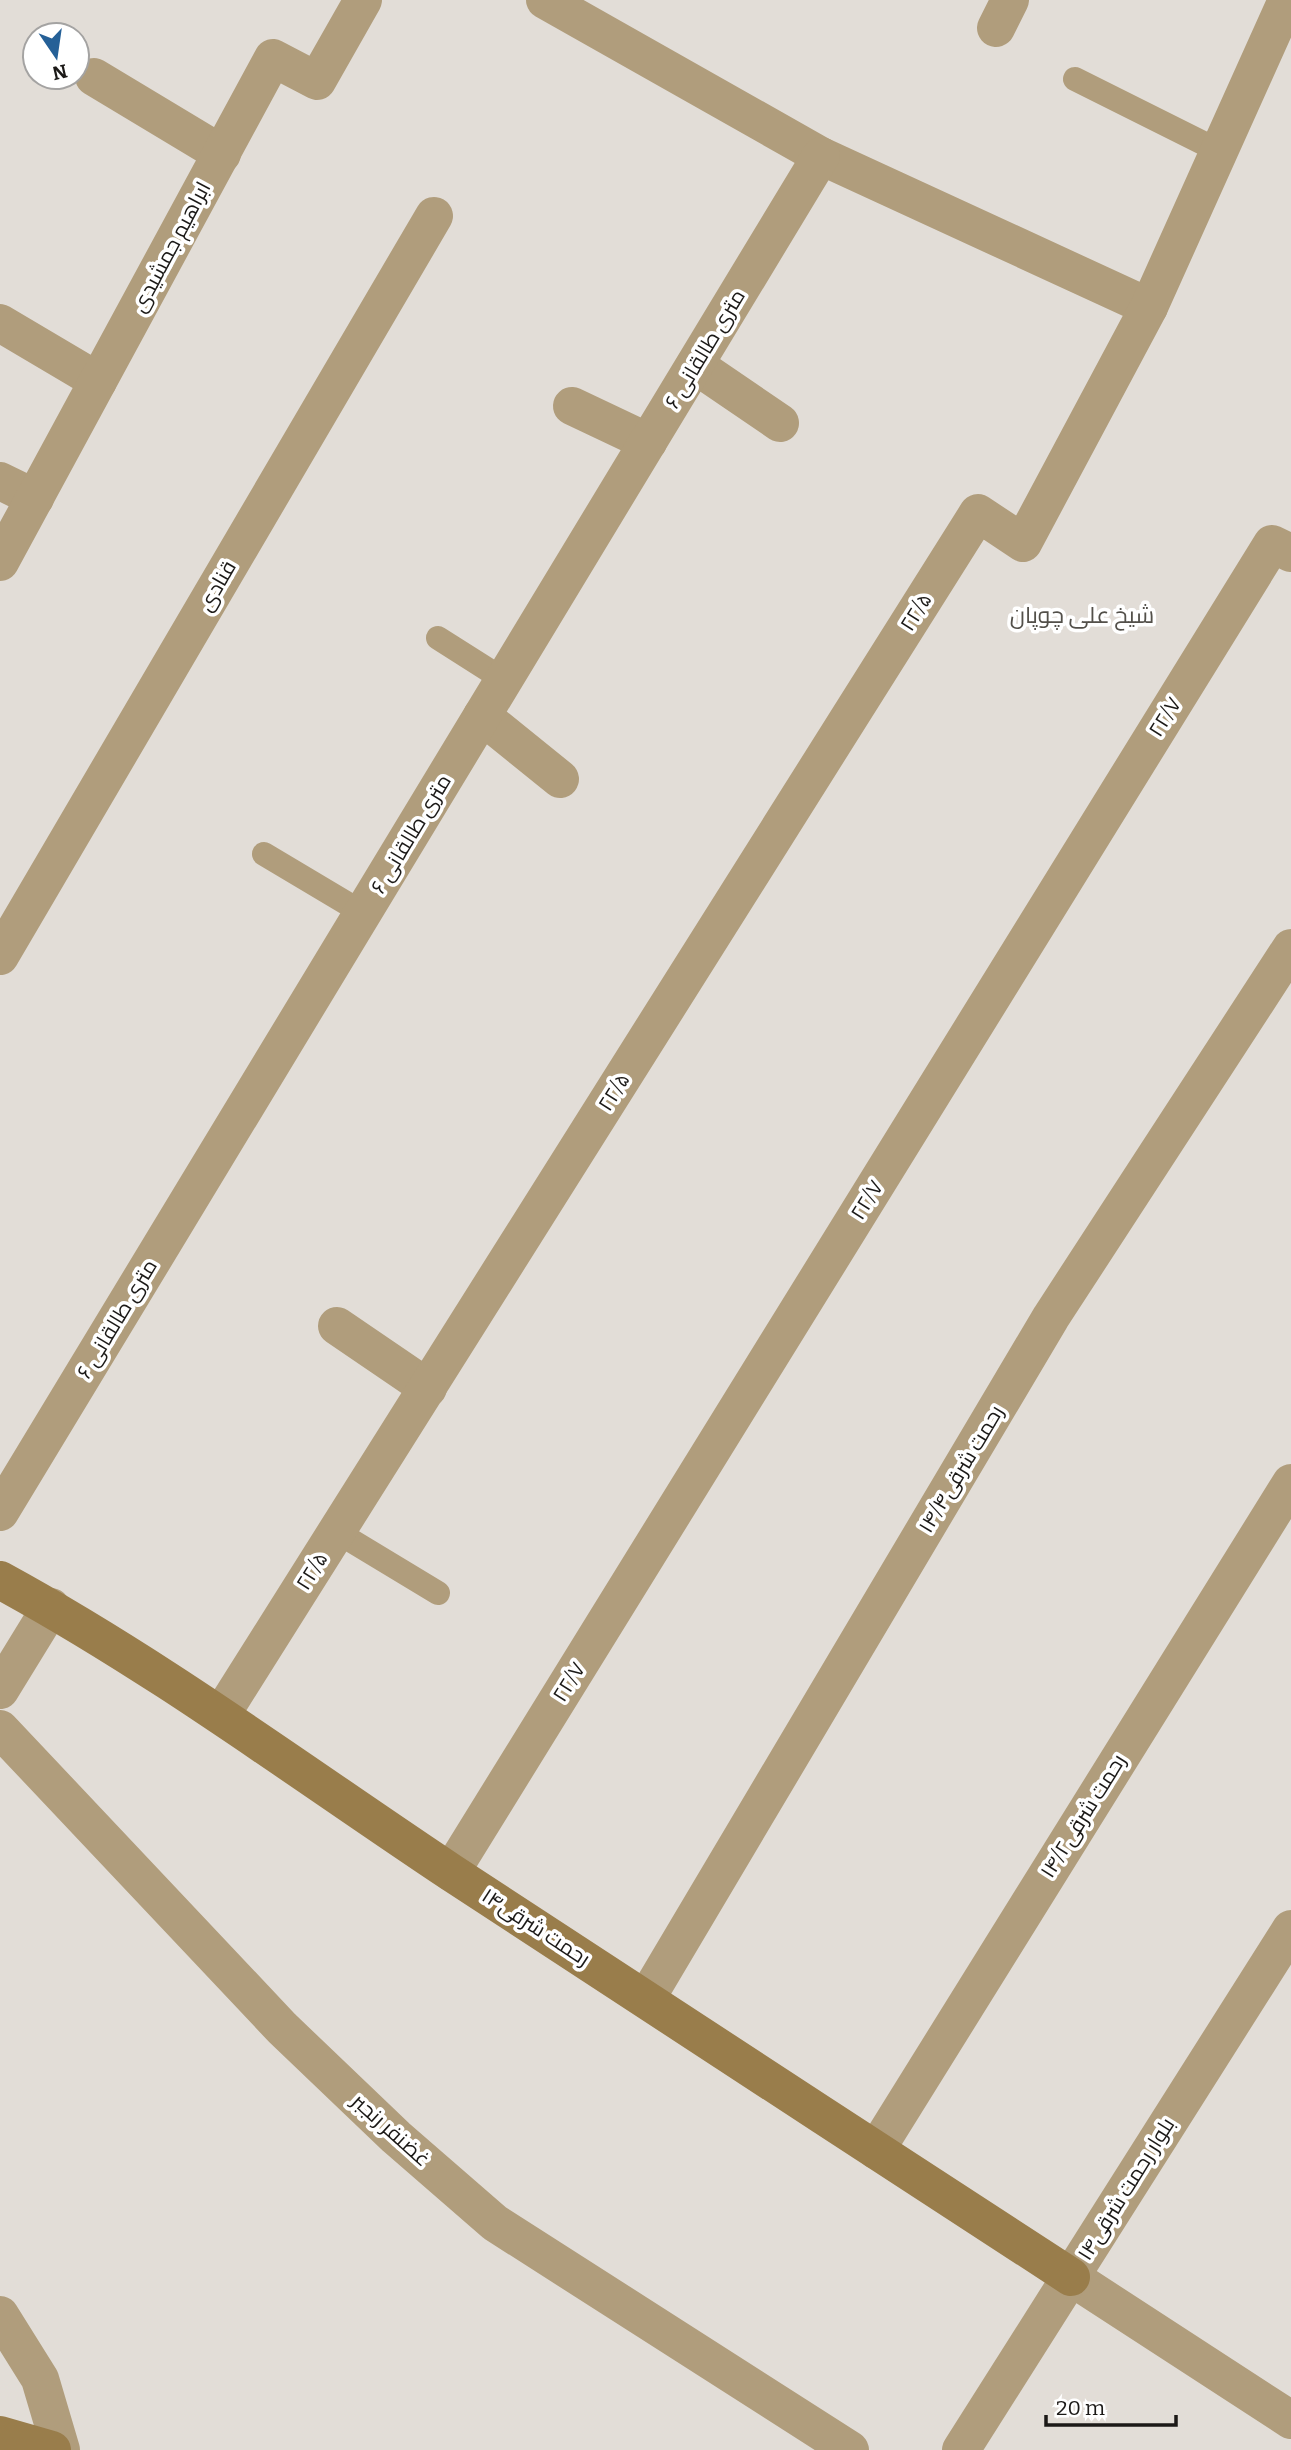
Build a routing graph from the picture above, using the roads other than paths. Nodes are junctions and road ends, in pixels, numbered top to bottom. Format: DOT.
graph roads {
  1 [pos="363,0"];
  2 [pos="545,0"];
  3 [pos="1287,0"];
  4 [pos="94,77"];
  5 [pos="1075,79"];
  6 [pos="1219,151"];
  7 [pos="222,154"];
  8 [pos="821,156"];
  9 [pos="434,216"];
  10 [pos="1149,307"];
  11 [pos="0,323"];
  12 [pos="695,365"];
  13 [pos="98,382"];
  14 [pos="572,406"];
  15 [pos="780,423"];
  16 [pos="648,442"];
  17 [pos="0,481"];
  18 [pos="35,498"];
  19 [pos="1291,553"];
  20 [pos="0,562"];
  21 [pos="438,638"];
  22 [pos="504,680"];
  23 [pos="482,716"];
  24 [pos="560,779"];
  25 [pos="264,854"];
  26 [pos="363,913"];
  27 [pos="1291,948"];
  28 [pos="0,956"];
  29 [pos="337,1326"];
  30 [pos="428,1388"];
  31 [pos="1291,1483"];
  32 [pos="0,1512"];
  33 [pos="337,1532"];
  34 [pos="0,1580"];
  35 [pos="438,1593"];
  36 [pos="51,1608"];
  37 [pos="0,1690"];
  38 [pos="221,1715"];
  39 [pos="0,1729"];
  40 [pos="451,1872"];
  41 [pos="1291,1929"];
  42 [pos="646,1999"];
  43 [pos="876,2150"];
  44 [pos="1070,2277"];
  45 [pos="0,2315"];
  46 [pos="1291,2420"];
  47 [pos="0,2435"];
  48 [pos="52,2450"];
  49 [pos="61,2450"];
  50 [pos="850,2450"];
  51 [pos="961,2450"];
  1 -- 7 [label="street, ابراهیم جمشیدی"];
  2 -- 8 [label="street"];
  3 -- 6 [label="street"];
  4 -- 7 [label="street"];
  5 -- 6 [label="lane"];
  6 -- 10 [label="street"];
  7 -- 13 [label="street, ابراهیم جمشیدی"];
  8 -- 10 [label="street"];
  8 -- 12 [label="street, ۶ متری طالقانی"];
  9 -- 28 [label="street, قنادی"];
  10 -- 30 [label="street, ۲۲/۵"];
  11 -- 13 [label="street"];
  12 -- 15 [label="street"];
  12 -- 16 [label="street, ۶ متری طالقانی"];
  13 -- 18 [label="street, ابراهیم جمشیدی"];
  14 -- 16 [label="street"];
  16 -- 22 [label="street, ۶ متری طالقانی"];
  17 -- 18 [label="street"];
  18 -- 20 [label="street, ابراهیم جمشیدی"];
  19 -- 40 [label="street, ۲۲/۷"];
  21 -- 22 [label="lane"];
  22 -- 23 [label="street, ۶ متری طالقانی"];
  23 -- 24 [label="street"];
  23 -- 26 [label="street, ۶ متری طالقانی"];
  25 -- 26 [label="lane"];
  26 -- 32 [label="street, ۶ متری طالقانی"];
  27 -- 42 [label="street, ۱۴/۴رحمت شرقی"];
  29 -- 30 [label="street"];
  30 -- 33 [label="street, ۲۲/۵"];
  31 -- 43 [label="street, ۱۴/۲رحمت شرقی"];
  33 -- 35 [label="lane"];
  33 -- 38 [label="street, ۲۲/۵"];
  34 -- 36 [label="street, ۱۴رحمت شرقی"];
  36 -- 37 [label="street"];
  36 -- 38 [label="street, ۱۴رحمت شرقی"];
  38 -- 40 [label="street, ۱۴رحمت شرقی"];
  39 -- 50 [label="street, غضنفر رنجبر"];
  40 -- 42 [label="street, ۱۴رحمت شرقی"];
  41 -- 44 [label="street, بلوار رحمت شرقی۱۴"];
  42 -- 43 [label="street, ۱۴رحمت شرقی"];
  43 -- 44 [label="street, ۱۴رحمت شرقی"];
  44 -- 46 [label="street"];
  44 -- 51 [label="street, بلوار رحمت شرقی۱۴"];
  45 -- 49 [label="street"];
  47 -- 48 [label="street"];
}
